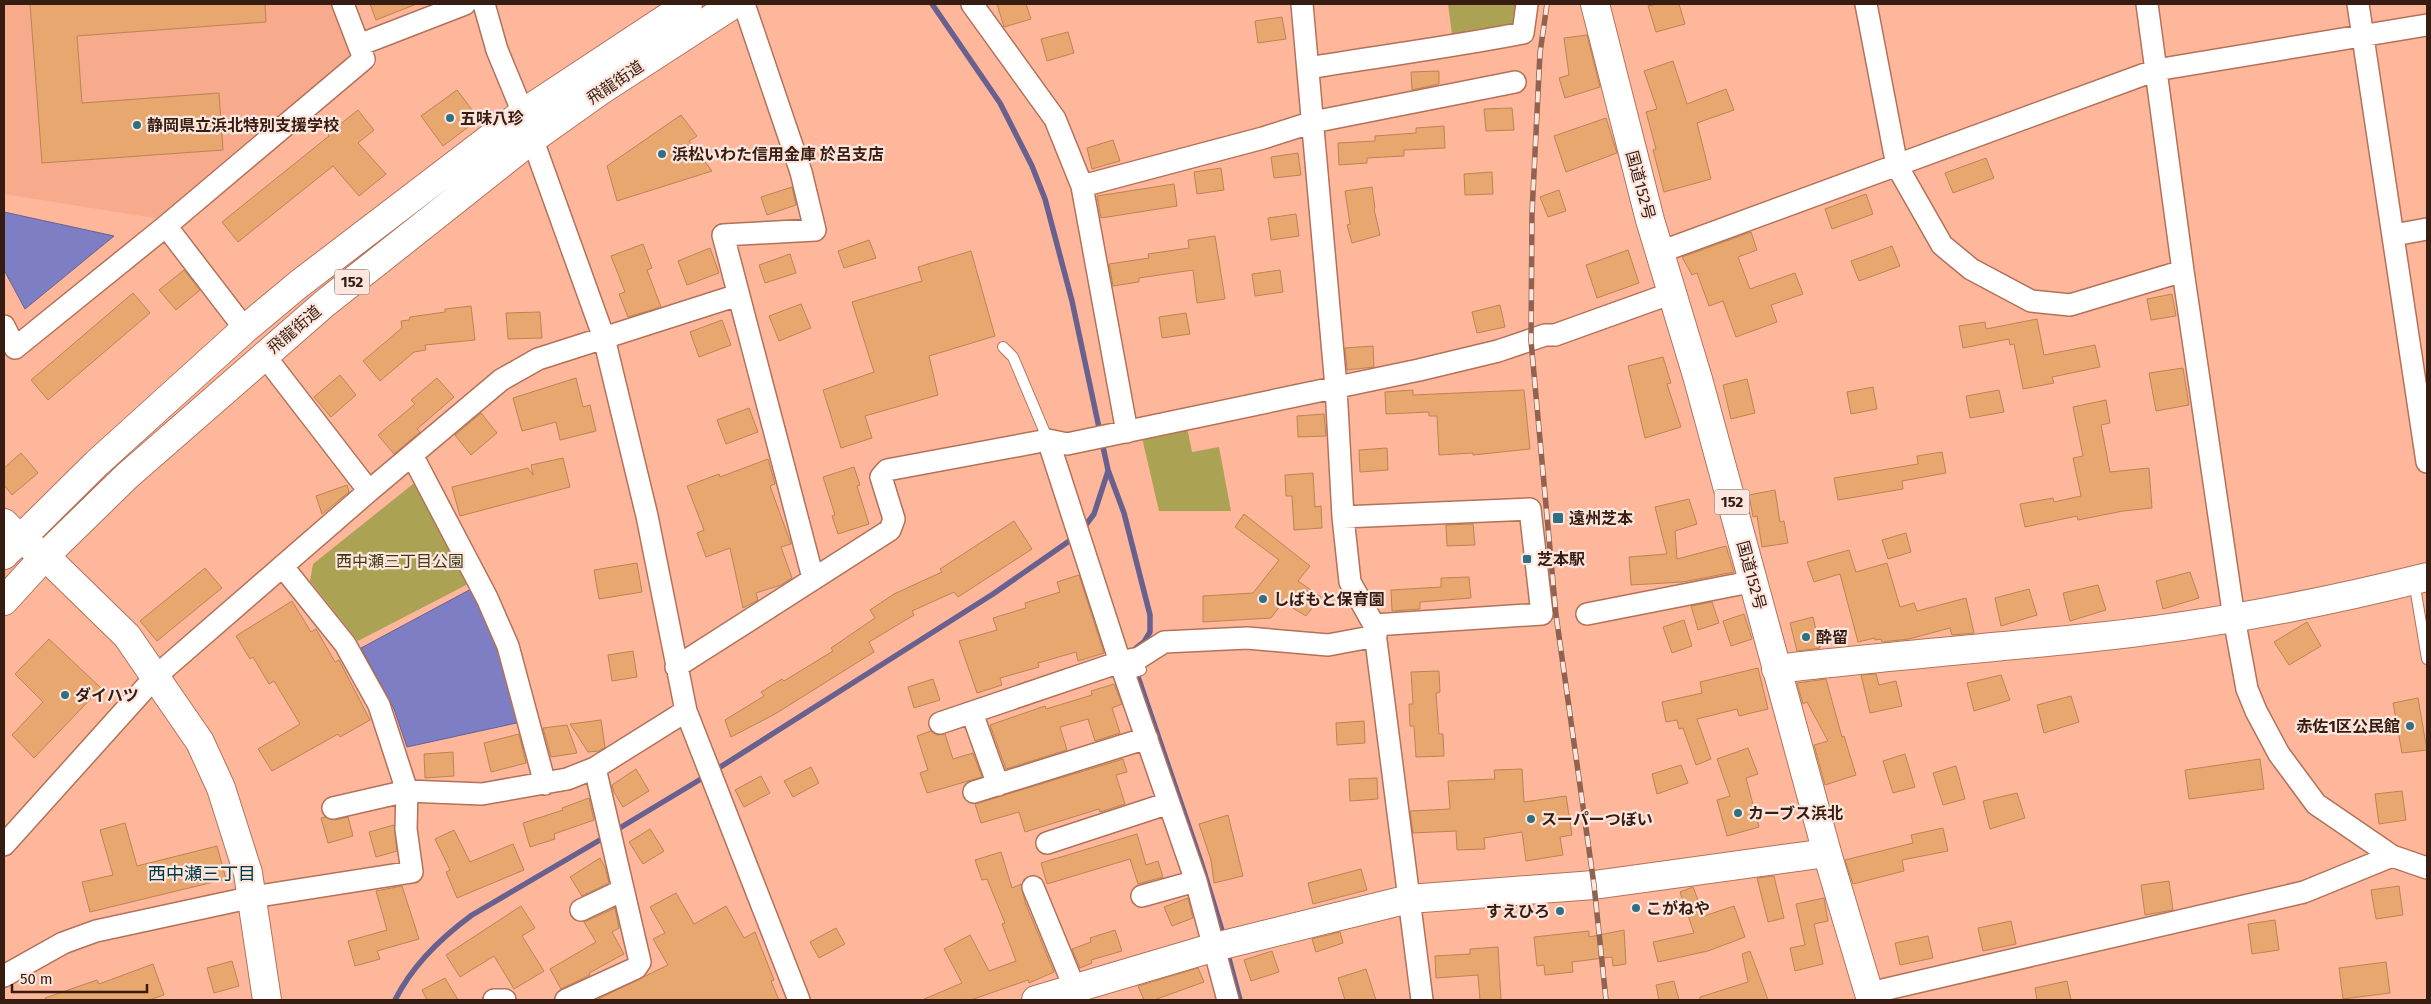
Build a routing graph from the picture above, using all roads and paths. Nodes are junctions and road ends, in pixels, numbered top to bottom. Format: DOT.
graph roads {
  1 [pos="343,4"];
  2 [pos="465,4"];
  3 [pos="484,4"];
  4 [pos="688,4"];
  5 [pos="734,4"];
  6 [pos="744,4"];
  7 [pos="972,4"];
  8 [pos="1302,4"];
  9 [pos="1526,4"];
  10 [pos="1595,4"];
  11 [pos="1866,4"];
  12 [pos="2147,4"];
  13 [pos="2358,4"];
  14 [pos="2427,25"];
  15 [pos="2364,36"];
  16 [pos="359,45"];
  17 [pos="1308,68"];
  18 [pos="2156,70"];
  19 [pos="1515,82"];
  20 [pos="523,113"];
  21 [pos="1313,122"];
  22 [pos="531,140"];
  23 [pos="1897,166"];
  24 [pos="1082,186"];
  25 [pos="166,226"];
  26 [pos="2427,229"];
  27 [pos="2394,235"];
  28 [pos="1660,252"];
  29 [pos="2183,271"];
  30 [pos="1672,293"];
  31 [pos="738,295"];
  32 [pos="4,326"];
  33 [pos="245,329"];
  34 [pos="604,338"];
  35 [pos="1003,347"];
  36 [pos="264,354"];
  37 [pos="1336,387"];
  38 [pos="1123,432"];
  39 [pos="1048,440"];
  40 [pos="412,455"];
  41 [pos="2427,462"];
  42 [pos="369,491"];
  43 [pos="1343,517"];
  44 [pos="9,539"];
  45 [pos="45,556"];
  46 [pos="283,567"];
  47 [pos="813,578"];
  48 [pos="2420,579"];
  49 [pos="1755,581"];
  50 [pos="4,601"];
  51 [pos="1587,614"];
  52 [pos="2234,618"];
  53 [pos="1375,630"];
  54 [pos="2427,659"];
  55 [pos="676,667"];
  56 [pos="1130,667"];
  57 [pos="1776,668"];
  58 [pos="156,676"];
  59 [pos="686,711"];
  60 [pos="972,713"];
  61 [pos="940,723"];
  62 [pos="1147,738"];
  63 [pos="595,768"];
  64 [pos="545,784"];
  65 [pos="998,785"];
  66 [pos="407,792"];
  67 [pos="974,792"];
  68 [pos="1169,793"];
  69 [pos="333,808"];
  70 [pos="1047,843"];
  71 [pos="4,845"];
  72 [pos="1827,852"];
  73 [pos="2392,856"];
  74 [pos="2427,868"];
  75 [pos="1196,881"];
  76 [pos="1032,886"];
  77 [pos="623,890"];
  78 [pos="1142,896"];
  79 [pos="253,897"];
  80 [pos="1409,899"];
  81 [pos="581,910"];
  82 [pos="1224,945"];
  83 [pos="4,976"];
  84 [pos="1075,989"];
  85 [pos="1870,997"];
  86 [pos="267,1000"];
  87 [pos="494,1000"];
  88 [pos="505,1000"];
  89 [pos="566,1000"];
  90 [pos="799,1000"];
  91 [pos="1036,1000"];
  92 [pos="1228,1000"];
  93 [pos="1422,1000"];
  1 -- 16 [label="street"];
  2 -- 16 [label="street"];
  3 -- 20 [label="street"];
  4 -- 20 [label="main road, 飛龍街道 / 152"];
  5 -- 22 [label="main road, 飛龍街道 / 152"];
  6 -- 31 [label="street"];
  7 -- 24 [label="street"];
  8 -- 17 [label="street"];
  9 -- 17 [label="street"];
  10 -- 28 [label="main road, 国道152号 / 152"];
  11 -- 23 [label="street"];
  12 -- 18 [label="street"];
  13 -- 15 [label="street"];
  14 -- 15 [label="street"];
  15 -- 18 [label="street"];
  15 -- 27 [label="street"];
  16 -- 25 [label="street"];
  17 -- 21 [label="street"];
  18 -- 23 [label="street"];
  18 -- 29 [label="street"];
  19 -- 21 [label="street"];
  20 -- 22 [label="street"];
  20 -- 33 [label="main road, 飛龍街道 / 152"];
  21 -- 24 [label="street"];
  21 -- 37 [label="street"];
  22 -- 34 [label="street"];
  22 -- 36 [label="main road, 飛龍街道 / 152"];
  23 -- 28 [label="street"];
  23 -- 29 [label="street"];
  24 -- 38 [label="street"];
  25 -- 32 [label="street"];
  25 -- 33 [label="street"];
  26 -- 27 [label="street"];
  27 -- 41 [label="street"];
  28 -- 30 [label="main road, 国道152号 / 152"];
  29 -- 52 [label="street"];
  30 -- 37 [label="street"];
  30 -- 49 [label="main road, 国道152号 / 152"];
  31 -- 34 [label="street"];
  31 -- 47 [label="street"];
  33 -- 44 [label="main road, 飛龍街道 / 152"];
  34 -- 40 [label="street"];
  34 -- 55 [label="street"];
  35 -- 39 [label="lane"];
  36 -- 42 [label="street"];
  36 -- 45 [label="main road, 飛龍街道 / 152"];
  37 -- 38 [label="street"];
  37 -- 43 [label="street"];
  38 -- 39 [label="street"];
  39 -- 47 [label="street"];
  39 -- 56 [label="street"];
  40 -- 42 [label="street"];
  40 -- 64 [label="street"];
  42 -- 46 [label="street"];
  43 -- 53 [label="street"];
  43 -- 53 [label="street"];
  44 -- 45 [label="main road"];
  45 -- 50 [label="main road, 飛龍街道 / 152"];
  45 -- 58 [label="main road"];
  46 -- 58 [label="street"];
  46 -- 66 [label="street"];
  47 -- 55 [label="street"];
  48 -- 52 [label="main road"];
  48 -- 54 [label="lane"];
  49 -- 51 [label="street"];
  49 -- 57 [label="main road, 国道152号 / 152"];
  52 -- 57 [label="main road"];
  52 -- 73 [label="street"];
  53 -- 56 [label="street"];
  53 -- 80 [label="street"];
  55 -- 59 [label="street"];
  56 -- 60 [label="street"];
  56 -- 62 [label="street"];
  57 -- 72 [label="main road, 国道152号 / 152"];
  58 -- 71 [label="street"];
  58 -- 79 [label="main road"];
  59 -- 63 [label="street"];
  59 -- 90 [label="street"];
  60 -- 61 [label="street"];
  60 -- 65 [label="street"];
  62 -- 65 [label="street"];
  62 -- 68 [label="street"];
  63 -- 64 [label="street"];
  63 -- 77 [label="street"];
  64 -- 66 [label="street"];
  65 -- 67 [label="street"];
  66 -- 69 [label="street"];
  66 -- 79 [label="street"];
  68 -- 70 [label="street"];
  68 -- 75 [label="street"];
  72 -- 80 [label="main road"];
  72 -- 85 [label="main road, 国道152号 / 152"];
  73 -- 74 [label="street"];
  73 -- 85 [label="street"];
  75 -- 78 [label="street"];
  75 -- 82 [label="street"];
  76 -- 84 [label="street"];
  77 -- 81 [label="street"];
  77 -- 89 [label="street"];
  79 -- 83 [label="street"];
  79 -- 86 [label="main road"];
  80 -- 82 [label="main road"];
  80 -- 93 [label="street"];
  82 -- 84 [label="main road"];
  82 -- 92 [label="street"];
  84 -- 91 [label="main road"];
  87 -- 88 [label="street"];
}
